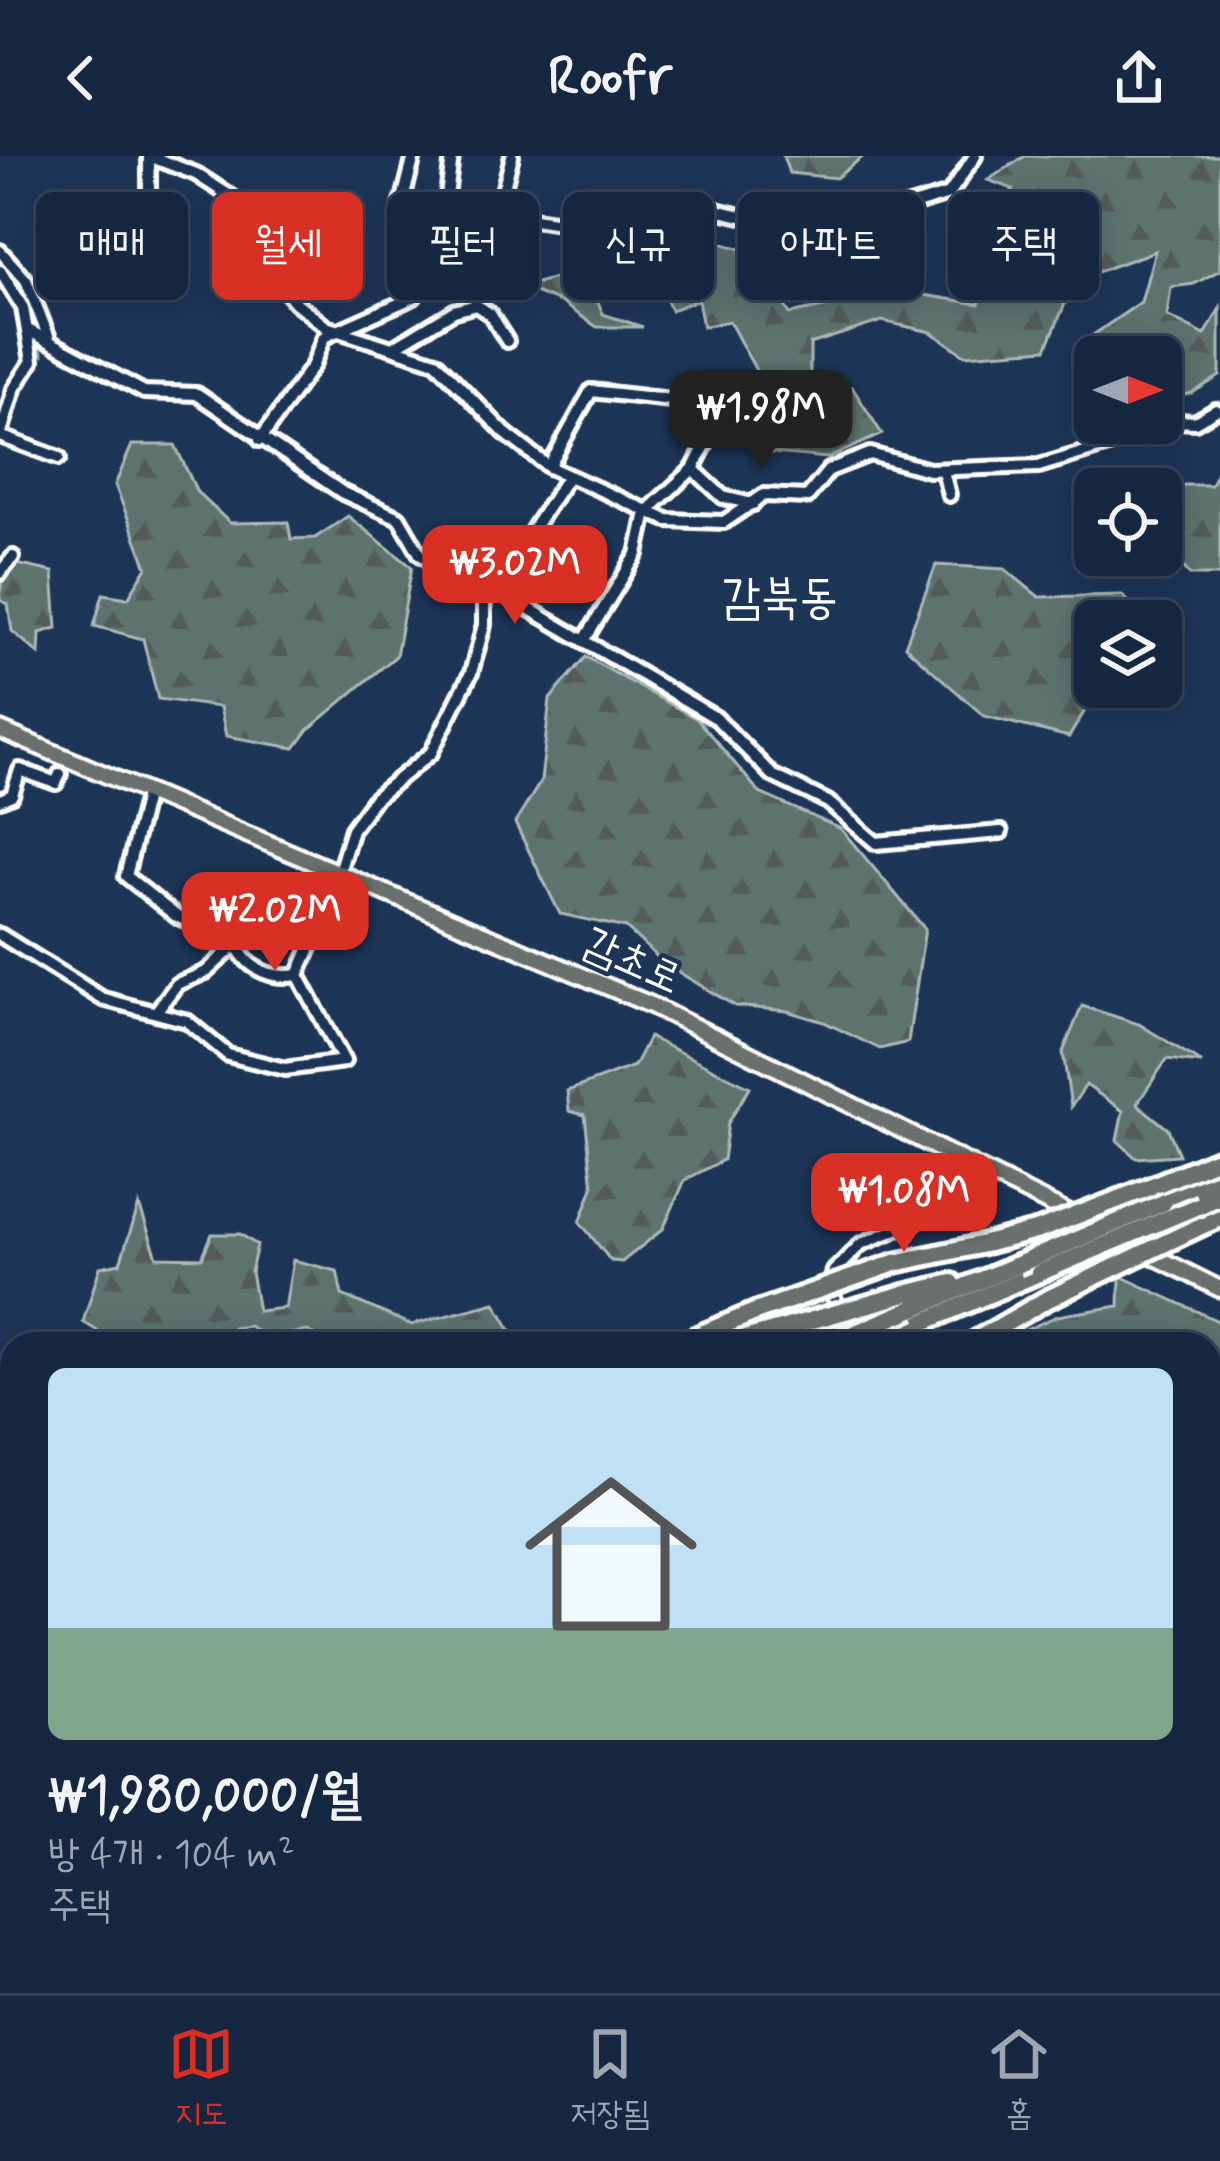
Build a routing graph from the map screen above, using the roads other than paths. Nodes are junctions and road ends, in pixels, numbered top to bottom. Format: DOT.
graph roads {
  1 [pos="149,156"];
  2 [pos="414,156"];
  3 [pos="452,156"];
  4 [pos="512,156"];
  5 [pos="975,156"];
  6 [pos="149,192"];
  7 [pos="404,192"];
  8 [pos="448,192"];
  9 [pos="503,192"];
  10 [pos="539,220"];
  11 [pos="0,251"];
  12 [pos="0,271"];
  13 [pos="406,300"];
  14 [pos="337,330"];
  15 [pos="37,334"];
  16 [pos="507,341"];
  17 [pos="396,346"];
  18 [pos="1216,410"];
  19 [pos="1182,421"];
  20 [pos="0,436"];
  21 [pos="260,440"];
  22 [pos="1111,444"];
  23 [pos="59,458"];
  24 [pos="549,467"];
  25 [pos="693,469"];
  26 [pos="943,471"];
  27 [pos="568,476"];
  28 [pos="949,495"];
  29 [pos="753,504"];
  30 [pos="646,512"];
  31 [pos="13,557"];
  32 [pos="0,573"];
  33 [pos="484,587"];
  34 [pos="584,640"];
  35 [pos="0,730"];
  36 [pos="56,753"];
  37 [pos="81,764"];
  38 [pos="60,774"];
  39 [pos="147,792"];
  40 [pos="0,800"];
  41 [pos="1001,832"];
  42 [pos="338,871"];
  43 [pos="0,935"];
  44 [pos="236,945"];
  45 [pos="298,975"];
  46 [pos="158,1010"];
  47 [pos="959,1158"];
  48 [pos="1220,1158"];
  49 [pos="1220,1180"];
  50 [pos="1220,1196"];
  51 [pos="1220,1218"];
  52 [pos="1220,1289"];
  53 [pos="909,1302"];
  54 [pos="708,1332"];
  55 [pos="772,1332"];
  56 [pos="850,1332"];
  57 [pos="853,1332"];
  58 [pos="901,1332"];
  59 [pos="991,1332"];
  1 -- 6 [label="street"];
  1 -- 14 [label="street"];
  2 -- 7 [label="street"];
  3 -- 8 [label="street"];
  4 -- 9 [label="street"];
  5 -- 10 [label="street"];
  11 -- 15 [label="street"];
  12 -- 15 [label="street"];
  13 -- 14 [label="street"];
  14 -- 17 [label="street"];
  14 -- 21 [label="street"];
  15 -- 20 [label="street"];
  15 -- 21 [label="street"];
  16 -- 17 [label="street"];
  17 -- 24 [label="street"];
  18 -- 19 [label="street"];
  20 -- 23 [label="street"];
  21 -- 33 [label="street"];
  22 -- 26 [label="street"];
  24 -- 25 [label="street"];
  24 -- 27 [label="street"];
  25 -- 29 [label="street"];
  25 -- 30 [label="street"];
  26 -- 28 [label="street"];
  26 -- 29 [label="street"];
  27 -- 30 [label="street"];
  27 -- 33 [label="street"];
  29 -- 30 [label="street"];
  30 -- 34 [label="street"];
  31 -- 32 [label="street"];
  33 -- 34 [label="street"];
  33 -- 42 [label="street"];
  34 -- 41 [label="street"];
  35 -- 36 [label="main road, 감초로"];
  36 -- 37 [label="main road, 감초로"];
  36 -- 38 [label="street"];
  37 -- 38 [label="street"];
  37 -- 39 [label="main road, 감초로"];
  38 -- 40 [label="street"];
  39 -- 42 [label="main road, 감초로"];
  39 -- 44 [label="street"];
  42 -- 45 [label="street"];
  42 -- 47 [label="main road, 감초로"];
  43 -- 46 [label="street"];
  44 -- 45 [label="street"];
  44 -- 46 [label="street"];
  45 -- 46 [label="street"];
  47 -- 52 [label="main road, 감초로"];
  47 -- 56 [label="street"];
  48 -- 54 [label="highway, bridge"];
  49 -- 53 [label="highway, bridge"];
  50 -- 58 [label="highway, bridge"];
  51 -- 59 [label="highway, bridge"];
  53 -- 55 [label="highway, bridge"];
  53 -- 57 [label="highway, bridge"];
}
